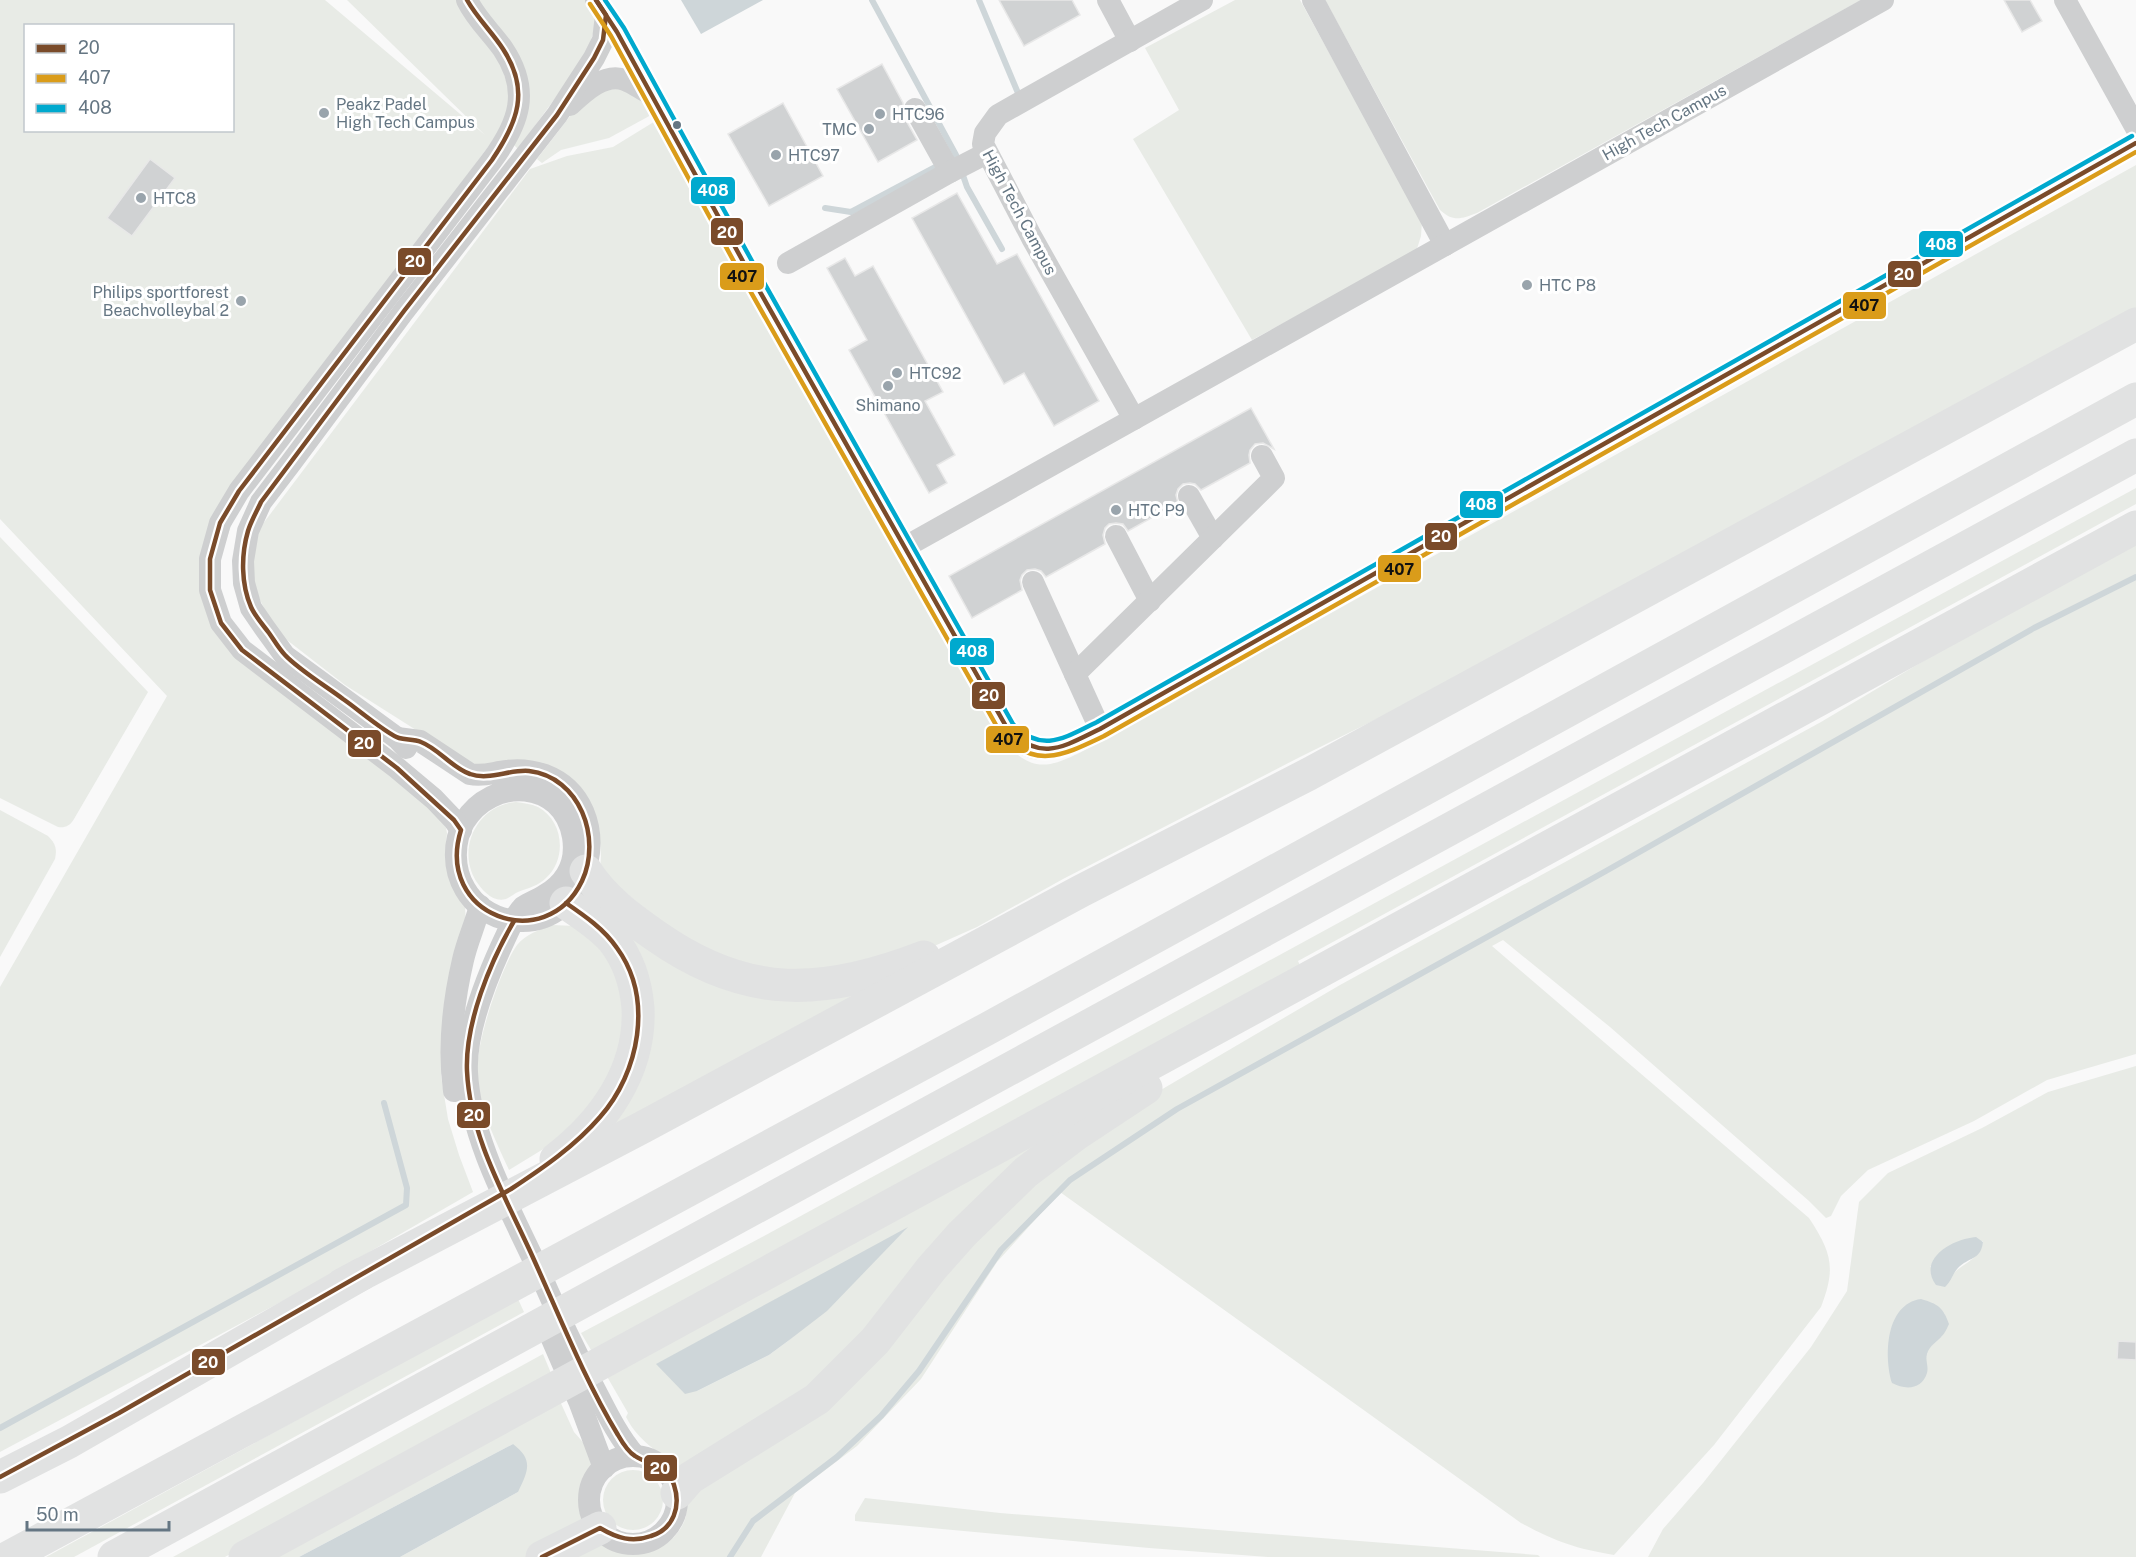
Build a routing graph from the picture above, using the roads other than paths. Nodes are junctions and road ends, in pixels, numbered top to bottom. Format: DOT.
graph roads {
  1 [pos="467,0"];
  2 [pos="1108,0"];
  3 [pos="1202,0"];
  4 [pos="1312,0"];
  5 [pos="1883,0"];
  6 [pos="2065,0"];
  7 [pos="601,7"];
  8 [pos="1130,40"];
  9 [pos="651,94"];
  10 [pos="915,109"];
  11 [pos="558,115"];
  12 [pos="2136,128"];
  13 [pos="2136,143"];
  14 [pos="987,153"];
  15 [pos="950,172"];
  16 [pos="1445,245"];
  17 [pos="788,263"];
  18 [pos="2136,324"];
  19 [pos="2136,399"];
  20 [pos="1134,419"];
  21 [pos="2136,455"];
  22 [pos="1262,456"];
  23 [pos="1189,496"];
  24 [pos="2136,527"];
  25 [pos="1116,536"];
  26 [pos="1213,538"];
  27 [pos="905,547"];
  28 [pos="1032,582"];
  29 [pos="1150,601"];
  30 [pos="1075,674"];
  31 [pos="1100,729"];
  32 [pos="397,738"];
  33 [pos="487,800"];
  34 [pos="461,830"];
  35 [pos="580,865"];
  36 [pos="1081,891"];
  37 [pos="566,903"];
  38 [pos="480,906"];
  39 [pos="514,921"];
  40 [pos="1295,985"];
  41 [pos="487,1172"];
  42 [pos="343,1284"];
  43 [pos="588,1396"];
  44 [pos="635,1456"];
  45 [pos="604,1468"];
  46 [pos="0,1477"];
  47 [pos="677,1493"];
  48 [pos="600,1528"];
  49 [pos="9,1557"];
  50 [pos="114,1557"];
  51 [pos="245,1557"];
  52 [pos="542,1557"];
  1 -- 34 [label="street"];
  2 -- 8 [label="street"];
  3 -- 8 [label="street, High Tech Campus"];
  4 -- 16 [label="street"];
  5 -- 16 [label="street, High Tech Campus"];
  6 -- 12 [label="street"];
  7 -- 9 [label="street"];
  7 -- 11 [label="street"];
  8 -- 14 [label="street, High Tech Campus"];
  9 -- 11 [label="street"];
  9 -- 27 [label="street"];
  10 -- 15 [label="street"];
  11 -- 32 [label="street"];
  13 -- 31 [label="street"];
  14 -- 15 [label="street"];
  14 -- 20 [label="street, High Tech Campus"];
  15 -- 17 [label="street"];
  16 -- 20 [label="street, High Tech Campus"];
  18 -- 36 [label="highway"];
  19 -- 49 [label="highway"];
  20 -- 27 [label="street, High Tech Campus"];
  21 -- 50 [label="highway"];
  22 -- 26 [label="street"];
  23 -- 26 [label="street"];
  24 -- 40 [label="highway"];
  25 -- 29 [label="street"];
  26 -- 29 [label="street"];
  27 -- 31 [label="street"];
  28 -- 30 [label="street"];
  29 -- 30 [label="street"];
  30 -- 31 [label="street"];
  32 -- 33 [label="street"];
  32 -- 35 [label="street"];
  33 -- 34 [label="street"];
  33 -- 35 [label="street"];
  34 -- 38 [label="street"];
  35 -- 36 [label="highway"];
  35 -- 37 [label="street"];
  35 -- 39 [label="street"];
  36 -- 42 [label="highway"];
  37 -- 39 [label="street"];
  37 -- 42 [label="highway"];
  38 -- 39 [label="street"];
  38 -- 41 [label="street"];
  39 -- 41 [label="street"];
  40 -- 47 [label="highway"];
  40 -- 51 [label="highway"];
  41 -- 43 [label="street"];
  42 -- 46 [label="highway"];
  43 -- 44 [label="street"];
  43 -- 45 [label="street"];
  44 -- 45 [label="street"];
  44 -- 47 [label="street"];
  45 -- 48 [label="street"];
  47 -- 48 [label="street"];
  48 -- 52 [label="highway"];
}
